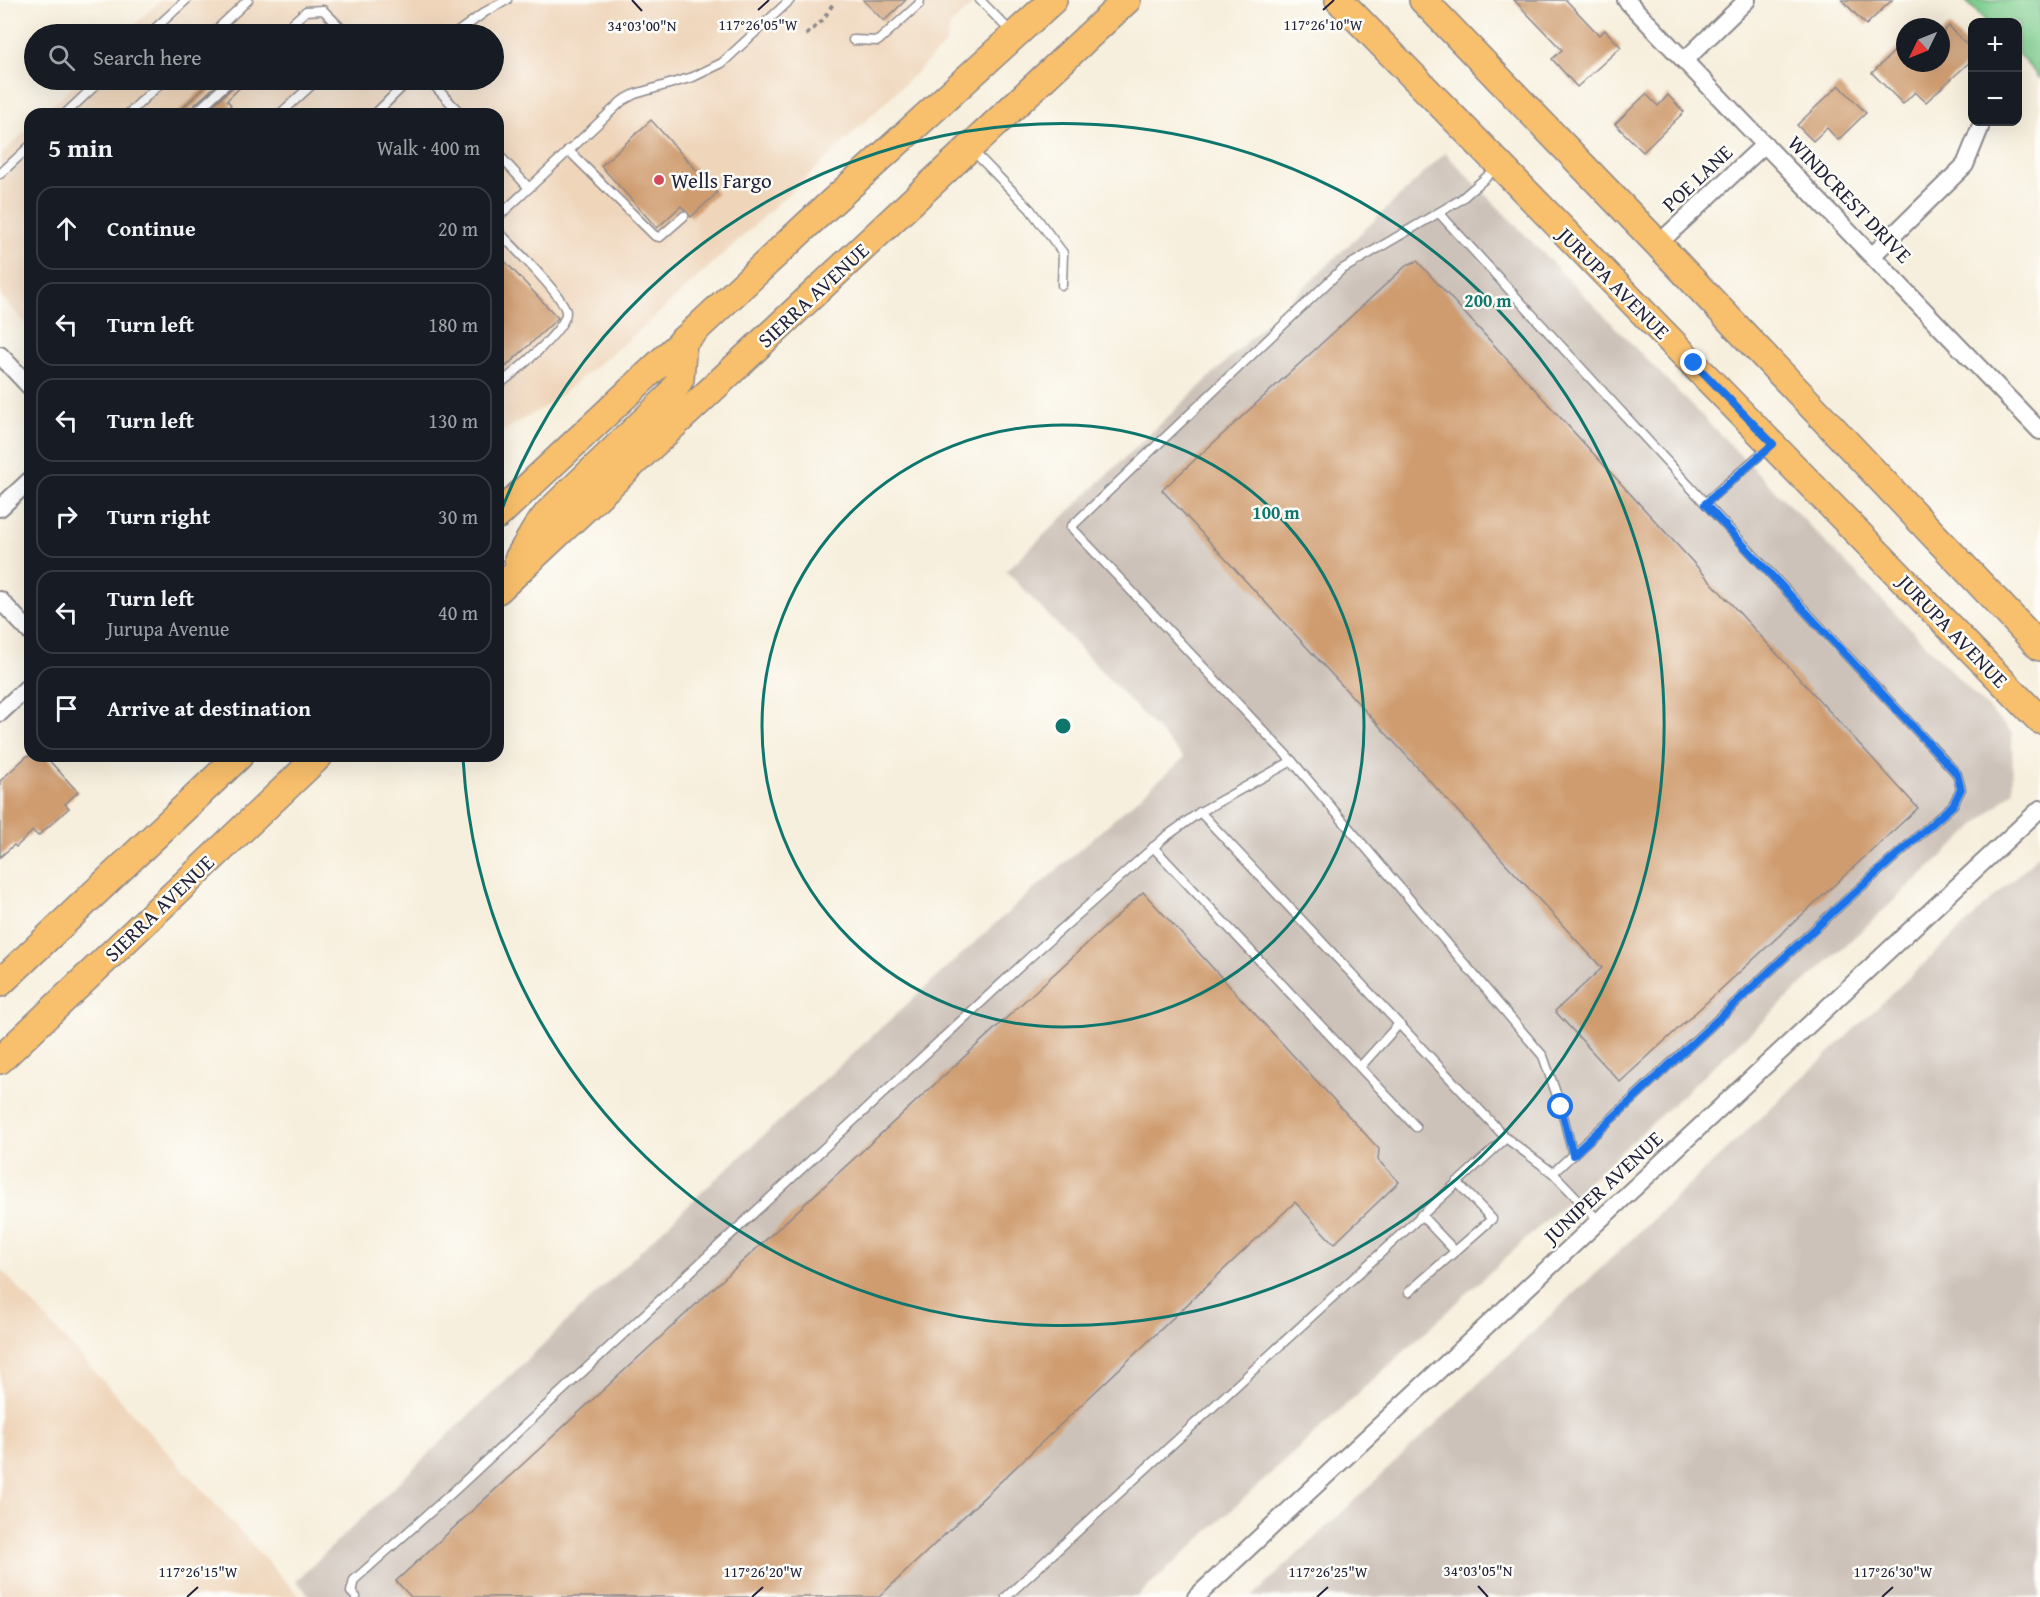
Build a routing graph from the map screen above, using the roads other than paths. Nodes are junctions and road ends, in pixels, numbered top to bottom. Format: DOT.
graph roads {
  1 [pos="186,0"];
  2 [pos="248,0"];
  3 [pos="507,0"];
  4 [pos="790,0"];
  5 [pos="920,0"];
  6 [pos="980,0"];
  7 [pos="1053,0"];
  8 [pos="1127,0"];
  9 [pos="1339,0"];
  10 [pos="1423,0"];
  11 [pos="1626,0"];
  12 [pos="1747,0"];
  13 [pos="160,24"];
  14 [pos="223,24"];
  15 [pos="291,24"];
  16 [pos="337,24"];
  17 [pos="469,24"];
  18 [pos="1014,35"];
  19 [pos="853,40"];
  20 [pos="1685,60"];
  21 [pos="90,90"];
  22 [pos="153,90"];
  23 [pos="220,90"];
  24 [pos="306,90"];
  25 [pos="400,90"];
  26 [pos="438,90"];
  27 [pos="71,108"];
  28 [pos="134,108"];
  29 [pos="201,108"];
  30 [pos="287,108"];
  31 [pos="381,108"];
  32 [pos="455,108"];
  33 [pos="1980,128"];
  34 [pos="1765,144"];
  35 [pos="971,148"];
  36 [pos="568,150"];
  37 [pos="24,152"];
  38 [pos="504,161"];
  39 [pos="1498,166"];
  40 [pos="0,174"];
  41 [pos="529,188"];
  42 [pos="504,211"];
  43 [pos="1439,213"];
  44 [pos="684,216"];
  45 [pos="504,238"];
  46 [pos="1659,244"];
  47 [pos="1873,255"];
  48 [pos="1062,285"];
  49 [pos="683,340"];
  50 [pos="0,355"];
  51 [pos="24,381"];
  52 [pos="504,381"];
  53 [pos="2039,428"];
  54 [pos="1773,444"];
  55 [pos="24,486"];
  56 [pos="1705,504"];
  57 [pos="0,508"];
  58 [pos="504,509"];
  59 [pos="504,582"];
  60 [pos="504,584"];
  61 [pos="0,600"];
  62 [pos="24,626"];
  63 [pos="2040,646"];
  64 [pos="24,691"];
  65 [pos="0,714"];
  66 [pos="2040,720"];
  67 [pos="1292,761"];
  68 [pos="233,762"];
  69 [pos="313,762"];
  70 [pos="2040,809"];
  71 [pos="1200,812"];
  72 [pos="1153,847"];
  73 [pos="0,983"];
  74 [pos="1399,1024"];
  75 [pos="0,1060"];
  76 [pos="1360,1067"];
  77 [pos="1416,1127"];
  78 [pos="1506,1138"];
  79 [pos="1573,1155"];
  80 [pos="1553,1173"];
  81 [pos="1457,1182"];
  82 [pos="1421,1215"];
  83 [pos="1599,1221"];
  84 [pos="1455,1251"];
  85 [pos="1409,1292"];
  86 [pos="356,1597"];
  87 [pos="1005,1597"];
  88 [pos="1196,1597"];
  1 -- 13 [label="lane"];
  2 -- 14 [label="lane"];
  3 -- 17 [label="lane"];
  4 -- 36 [label="lane"];
  5 -- 19 [label="lane"];
  6 -- 18 [label="lane"];
  7 -- 18 [label="main road"];
  8 -- 35 [label="main road, SIERRA AVENUE"];
  9 -- 39 [label="main road, JURUPA AVENUE"];
  10 -- 46 [label="main road"];
  11 -- 20 [label="street, WINDCREST DRIVE"];
  12 -- 20 [label="street"];
  15 -- 16 [label="lane"];
  18 -- 49 [label="main road"];
  20 -- 34 [label="street, WINDCREST DRIVE"];
  21 -- 27 [label="lane"];
  22 -- 28 [label="lane"];
  23 -- 29 [label="lane"];
  24 -- 30 [label="lane"];
  25 -- 31 [label="lane"];
  26 -- 32 [label="lane"];
  33 -- 47 [label="street"];
  34 -- 46 [label="street, POE LANE"];
  34 -- 47 [label="street, WINDCREST DRIVE"];
  35 -- 48 [label="lane"];
  35 -- 60 [label="main road, SIERRA AVENUE"];
  36 -- 41 [label="lane"];
  36 -- 44 [label="lane"];
  37 -- 40 [label="lane"];
  38 -- 41 [label="lane"];
  39 -- 43 [label="lane"];
  39 -- 54 [label="main road, JURUPA AVENUE"];
  41 -- 42 [label="lane"];
  43 -- 56 [label="lane"];
  43 -- 67 [label="lane"];
  45 -- 52 [label="lane"];
  46 -- 63 [label="main road"];
  47 -- 53 [label="street, WINDCREST DRIVE"];
  49 -- 58 [label="main road"];
  49 -- 59 [label="main road"];
  50 -- 51 [label="street"];
  54 -- 56 [label="lane"];
  54 -- 66 [label="main road, JURUPA AVENUE"];
  55 -- 57 [label="street"];
  56 -- 79 [label="lane"];
  61 -- 62 [label="street"];
  64 -- 65 [label="street"];
  67 -- 71 [label="lane"];
  67 -- 79 [label="lane"];
  68 -- 73 [label="main road"];
  69 -- 75 [label="main road, SIERRA AVENUE"];
  70 -- 83 [label="street, JUNIPER AVENUE"];
  71 -- 72 [label="lane"];
  71 -- 74 [label="lane"];
  72 -- 76 [label="lane"];
  72 -- 86 [label="lane"];
  74 -- 76 [label="lane"];
  74 -- 78 [label="lane"];
  76 -- 77 [label="lane"];
  78 -- 80 [label="lane"];
  78 -- 81 [label="lane"];
  79 -- 80 [label="lane"];
  80 -- 83 [label="lane"];
  81 -- 82 [label="lane"];
  81 -- 84 [label="lane"];
  82 -- 84 [label="lane"];
  82 -- 87 [label="lane"];
  83 -- 88 [label="street, JUNIPER AVENUE"];
  84 -- 85 [label="lane"];
}
